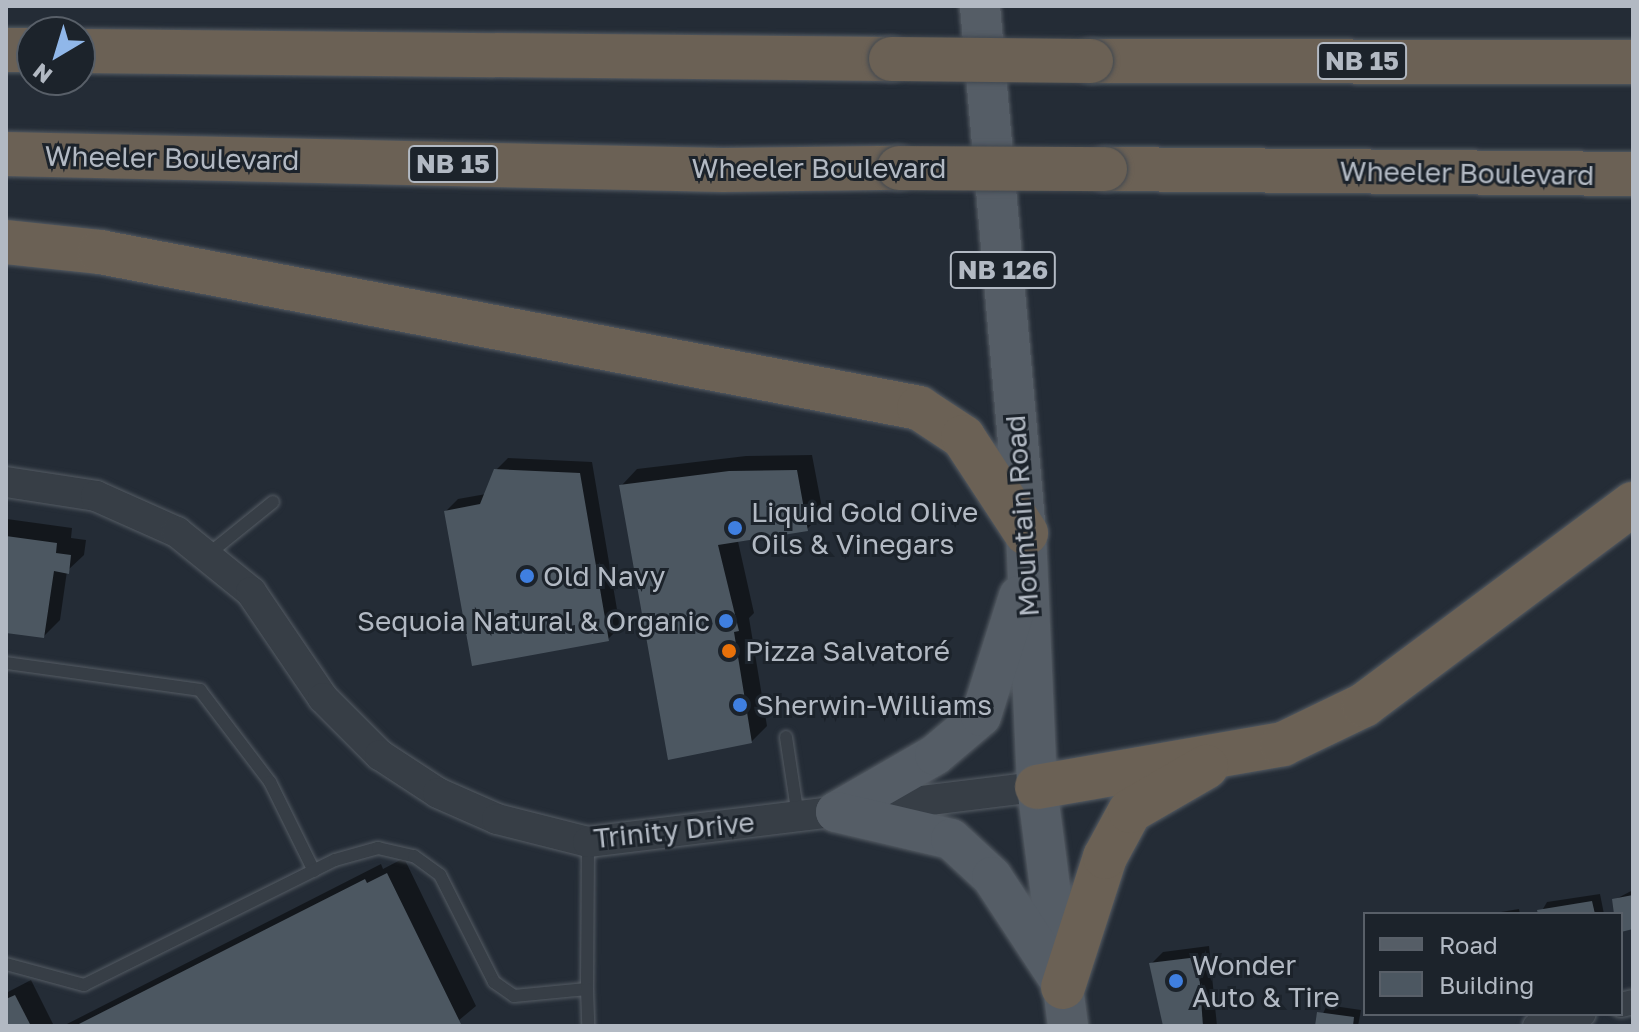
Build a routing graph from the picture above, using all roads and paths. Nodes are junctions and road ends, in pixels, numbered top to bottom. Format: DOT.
graph roads {
  1 [pos="980,6"];
  2 [pos="96,51"];
  3 [pos="1633,62"];
  4 [pos="6,154"];
  5 [pos="1633,174"];
  6 [pos="6,242"];
  7 [pos="6,482"];
  8 [pos="273,502"];
  9 [pos="1633,504"];
  10 [pos="1027,552"];
  11 [pos="206,556"];
  12 [pos="6,663"];
  13 [pos="786,737"];
  14 [pos="1232,752"];
  15 [pos="1037,787"];
  16 [pos="817,814"];
  17 [pos="588,842"];
  18 [pos="314,871"];
  19 [pos="6,964"];
  20 [pos="587,989"];
  21 [pos="1066,1006"];
  22 [pos="1576,1016"];
  23 [pos="588,1026"];
  24 [pos="1535,1026"];
  1 -- 10 [label="main road, Mountain Road / NB 126"];
  2 -- 3 [label="highway, NB 15, bridge"];
  4 -- 5 [label="highway, Wheeler Boulevard / NB 15, bridge"];
  6 -- 10 [label="highway"];
  7 -- 11 [label="street, Trinity Drive"];
  8 -- 11 [label="lane"];
  9 -- 14 [label="highway"];
  10 -- 15 [label="main road, Mountain Road / NB 126"];
  10 -- 16 [label="main road"];
  11 -- 17 [label="street, Trinity Drive"];
  12 -- 18 [label="lane"];
  13 -- 16 [label="lane"];
  14 -- 15 [label="highway"];
  14 -- 21 [label="highway"];
  15 -- 16 [label="street, Trinity Drive"];
  15 -- 21 [label="main road, Mountain Road / NB 126"];
  16 -- 17 [label="street, Trinity Drive"];
  16 -- 21 [label="main road"];
  17 -- 20 [label="lane"];
  18 -- 19 [label="lane"];
  18 -- 20 [label="lane"];
  20 -- 23 [label="lane"];
  22 -- 24 [label="street"];
}
